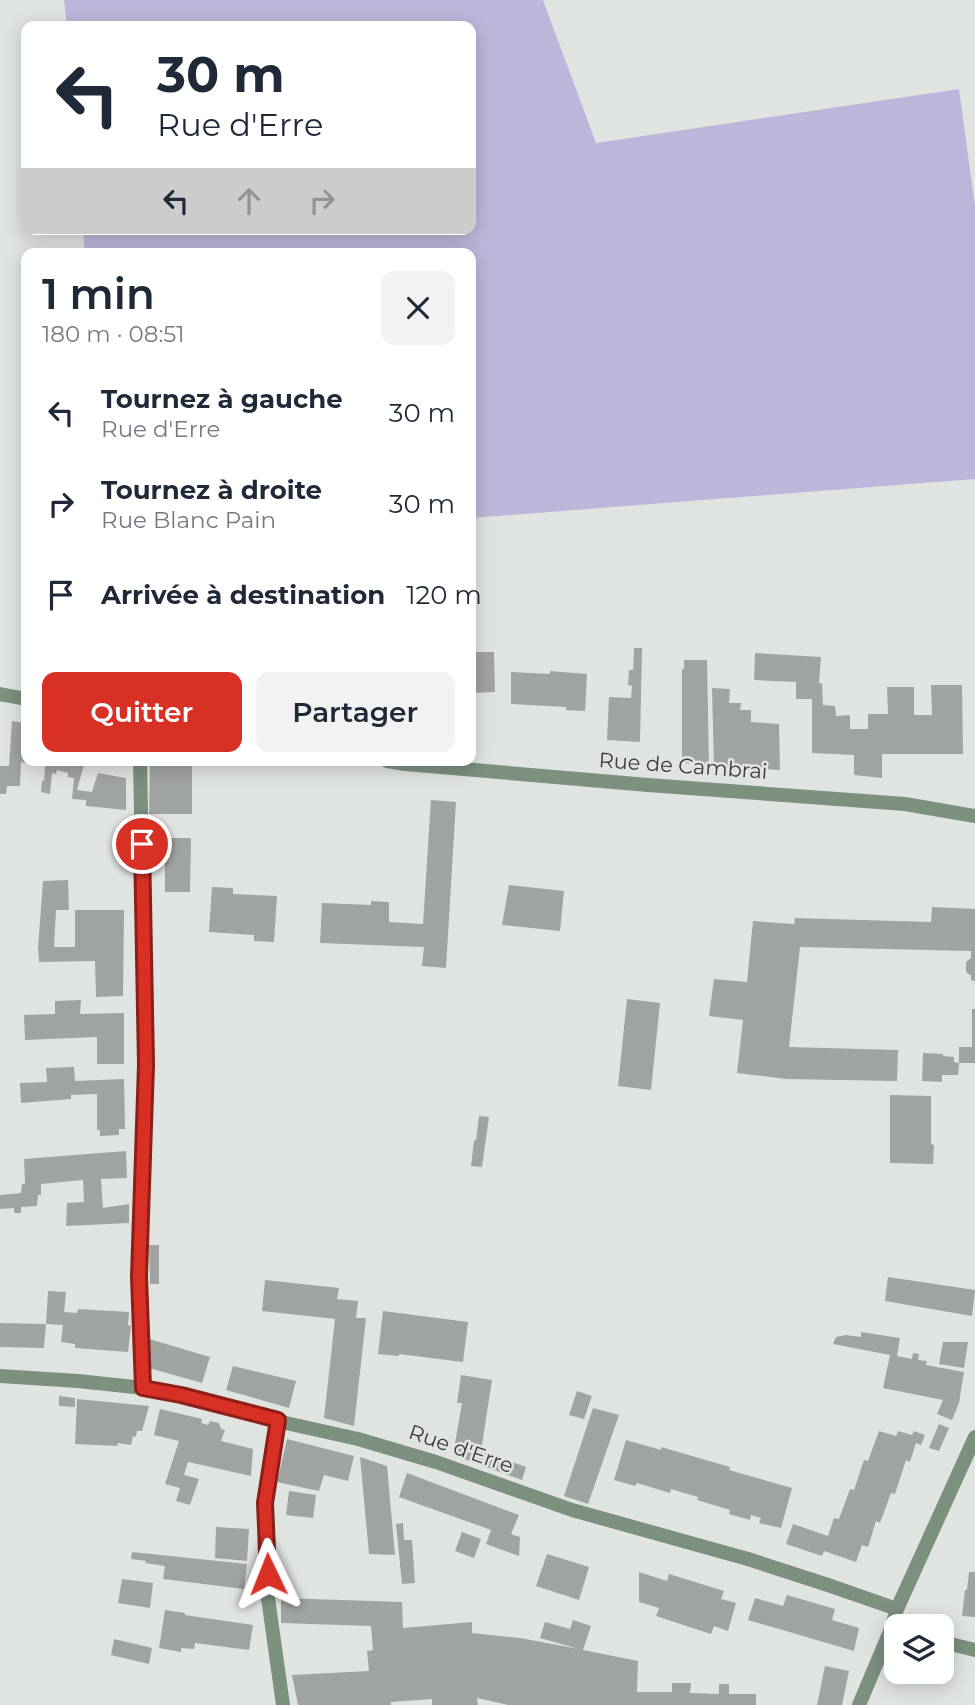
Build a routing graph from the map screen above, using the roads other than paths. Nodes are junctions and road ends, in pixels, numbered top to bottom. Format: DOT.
graph roads {
  1 [pos="0,694"];
  2 [pos="21,698"];
  3 [pos="140,766"];
  4 [pos="428,766"];
  5 [pos="975,817"];
  6 [pos="0,1376"];
  7 [pos="143,1388"];
  8 [pos="278,1420"];
  9 [pos="975,1437"];
  10 [pos="897,1609"];
  11 [pos="896,1614"];
  12 [pos="954,1645"];
  13 [pos="884,1650"];
  14 [pos="975,1650"];
  15 [pos="283,1705"];
  16 [pos="859,1705"];
  1 -- 2 [label="street"];
  3 -- 7 [label="street"];
  4 -- 5 [label="street, Rue de Cambrai"];
  6 -- 7 [label="street, Rue d'Erre"];
  7 -- 8 [label="street, Rue d'Erre"];
  8 -- 10 [label="street, Rue d'Erre"];
  8 -- 15 [label="street"];
  9 -- 10 [label="street"];
  10 -- 11 [label="street"];
  12 -- 14 [label="street"];
  13 -- 16 [label="street"];
}
